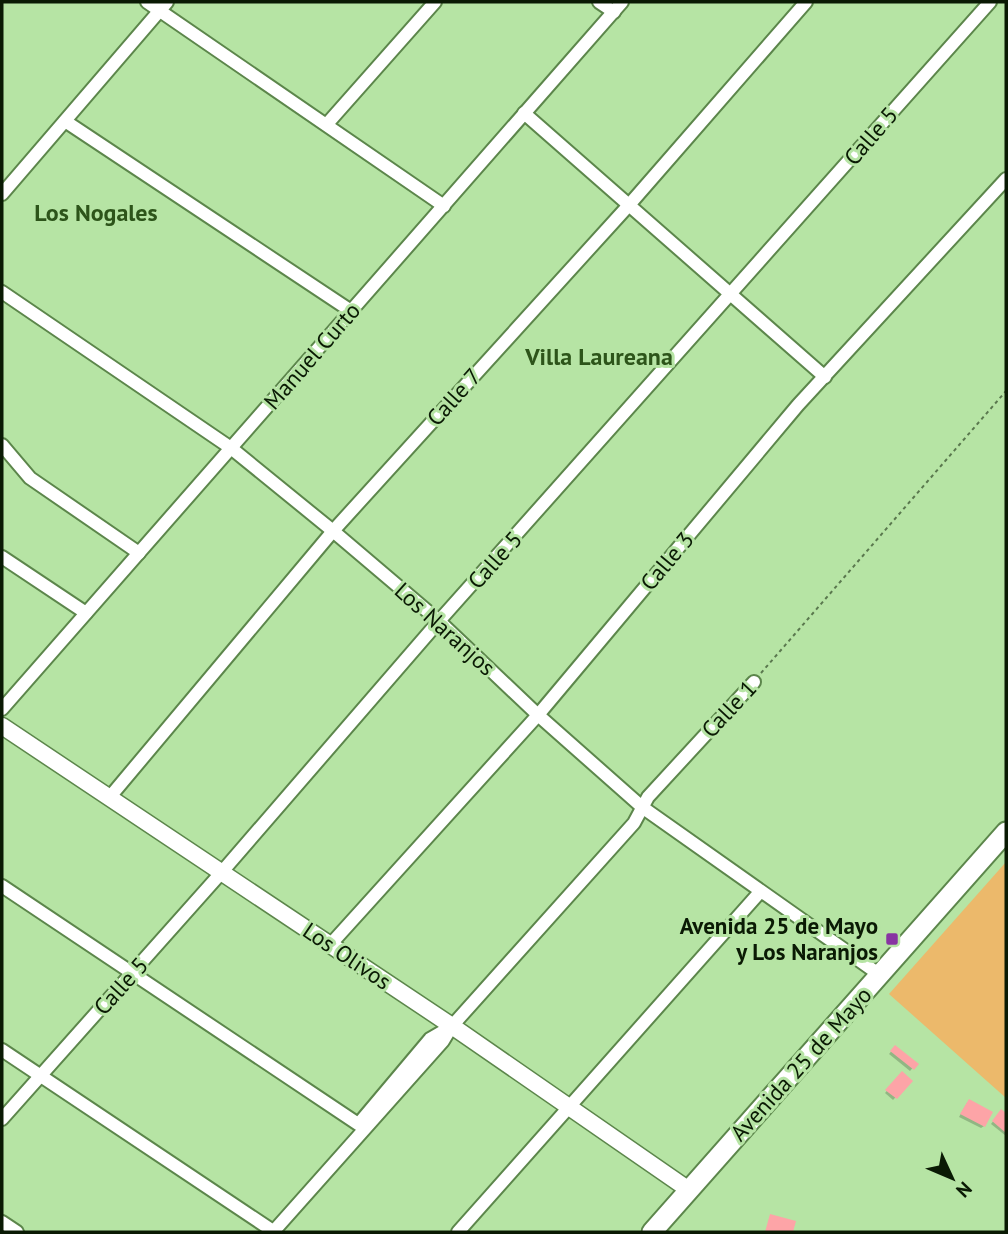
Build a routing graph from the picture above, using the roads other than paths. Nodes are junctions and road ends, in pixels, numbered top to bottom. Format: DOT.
graph roads {
  1 [pos="147,2"];
  2 [pos="435,2"];
  3 [pos="600,2"];
  4 [pos="806,2"];
  5 [pos="989,2"];
  6 [pos="164,6"];
  7 [pos="618,7"];
  8 [pos="524,113"];
  9 [pos="65,121"];
  10 [pos="327,124"];
  11 [pos="1006,179"];
  12 [pos="2,194"];
  13 [pos="629,205"];
  14 [pos="443,206"];
  15 [pos="2,292"];
  16 [pos="731,295"];
  17 [pos="351,311"];
  18 [pos="825,377"];
  19 [pos="2,445"];
  20 [pos="231,448"];
  21 [pos="333,531"];
  22 [pos="138,554"];
  23 [pos="2,556"];
  24 [pos="86,613"];
  25 [pos="439,621"];
  26 [pos="754,682"];
  27 [pos="2,709"];
  28 [pos="538,715"];
  29 [pos="2,726"];
  30 [pos="109,798"];
  31 [pos="642,807"];
  32 [pos="1006,832"];
  33 [pos="221,873"];
  34 [pos="2,886"];
  35 [pos="760,892"];
  36 [pos="330,945"];
  37 [pos="132,973"];
  38 [pos="880,975"];
  39 [pos="452,1026"];
  40 [pos="2,1050"];
  41 [pos="40,1076"];
  42 [pos="570,1106"];
  43 [pos="2,1119"];
  44 [pos="361,1126"];
  45 [pos="689,1189"];
  46 [pos="2,1222"];
  47 [pos="269,1231"];
  48 [pos="17,1232"];
  49 [pos="458,1232"];
  50 [pos="652,1232"];
  1 -- 6 [label="street"];
  2 -- 10 [label="street"];
  3 -- 7 [label="street"];
  4 -- 13 [label="street, Calle 7"];
  5 -- 16 [label="street, Calle 5"];
  6 -- 9 [label="street"];
  6 -- 10 [label="street"];
  7 -- 8 [label="street, Manuel Curto"];
  8 -- 13 [label="street"];
  8 -- 14 [label="street, Manuel Curto"];
  9 -- 12 [label="street"];
  9 -- 17 [label="street"];
  10 -- 14 [label="street"];
  11 -- 18 [label="street, Calle 3"];
  13 -- 16 [label="street"];
  13 -- 21 [label="street, Calle 7"];
  14 -- 17 [label="street, Manuel Curto"];
  15 -- 20 [label="street, Los Naranjos"];
  16 -- 18 [label="street"];
  16 -- 25 [label="street, Calle 5"];
  17 -- 20 [label="street, Manuel Curto"];
  18 -- 28 [label="street, Calle 3"];
  19 -- 22 [label="street"];
  20 -- 21 [label="street, Los Naranjos"];
  20 -- 22 [label="street, Manuel Curto"];
  21 -- 25 [label="street, Los Naranjos"];
  21 -- 30 [label="street, Calle 7"];
  22 -- 24 [label="street, Manuel Curto"];
  23 -- 24 [label="street"];
  24 -- 27 [label="street, Manuel Curto"];
  25 -- 28 [label="street, Los Naranjos"];
  25 -- 33 [label="street, Calle 5"];
  26 -- 31 [label="street, Calle 1"];
  28 -- 31 [label="street, Los Naranjos"];
  28 -- 36 [label="street, Calle 3"];
  29 -- 30 [label="street, Los Olivos"];
  30 -- 33 [label="street, Los Olivos"];
  31 -- 35 [label="street, Los Naranjos"];
  31 -- 39 [label="street, Calle 1"];
  32 -- 38 [label="main road, Avenida 25 de Mayo"];
  33 -- 36 [label="street, Los Olivos"];
  33 -- 37 [label="street, Calle 5"];
  34 -- 37 [label="street"];
  35 -- 38 [label="street, Los Naranjos"];
  35 -- 42 [label="street"];
  36 -- 39 [label="street, Los Olivos"];
  37 -- 41 [label="street, Calle 5"];
  37 -- 44 [label="street"];
  38 -- 45 [label="main road, Avenida 25 de Mayo"];
  39 -- 42 [label="street, Los Olivos"];
  39 -- 44 [label="street, Calle 1"];
  40 -- 41 [label="street"];
  41 -- 43 [label="street, Calle 5"];
  41 -- 47 [label="street"];
  42 -- 45 [label="street, Los Olivos"];
  42 -- 49 [label="street"];
  44 -- 47 [label="street, Calle 1"];
  45 -- 50 [label="main road, Avenida 25 de Mayo"];
  46 -- 48 [label="street"];
}
